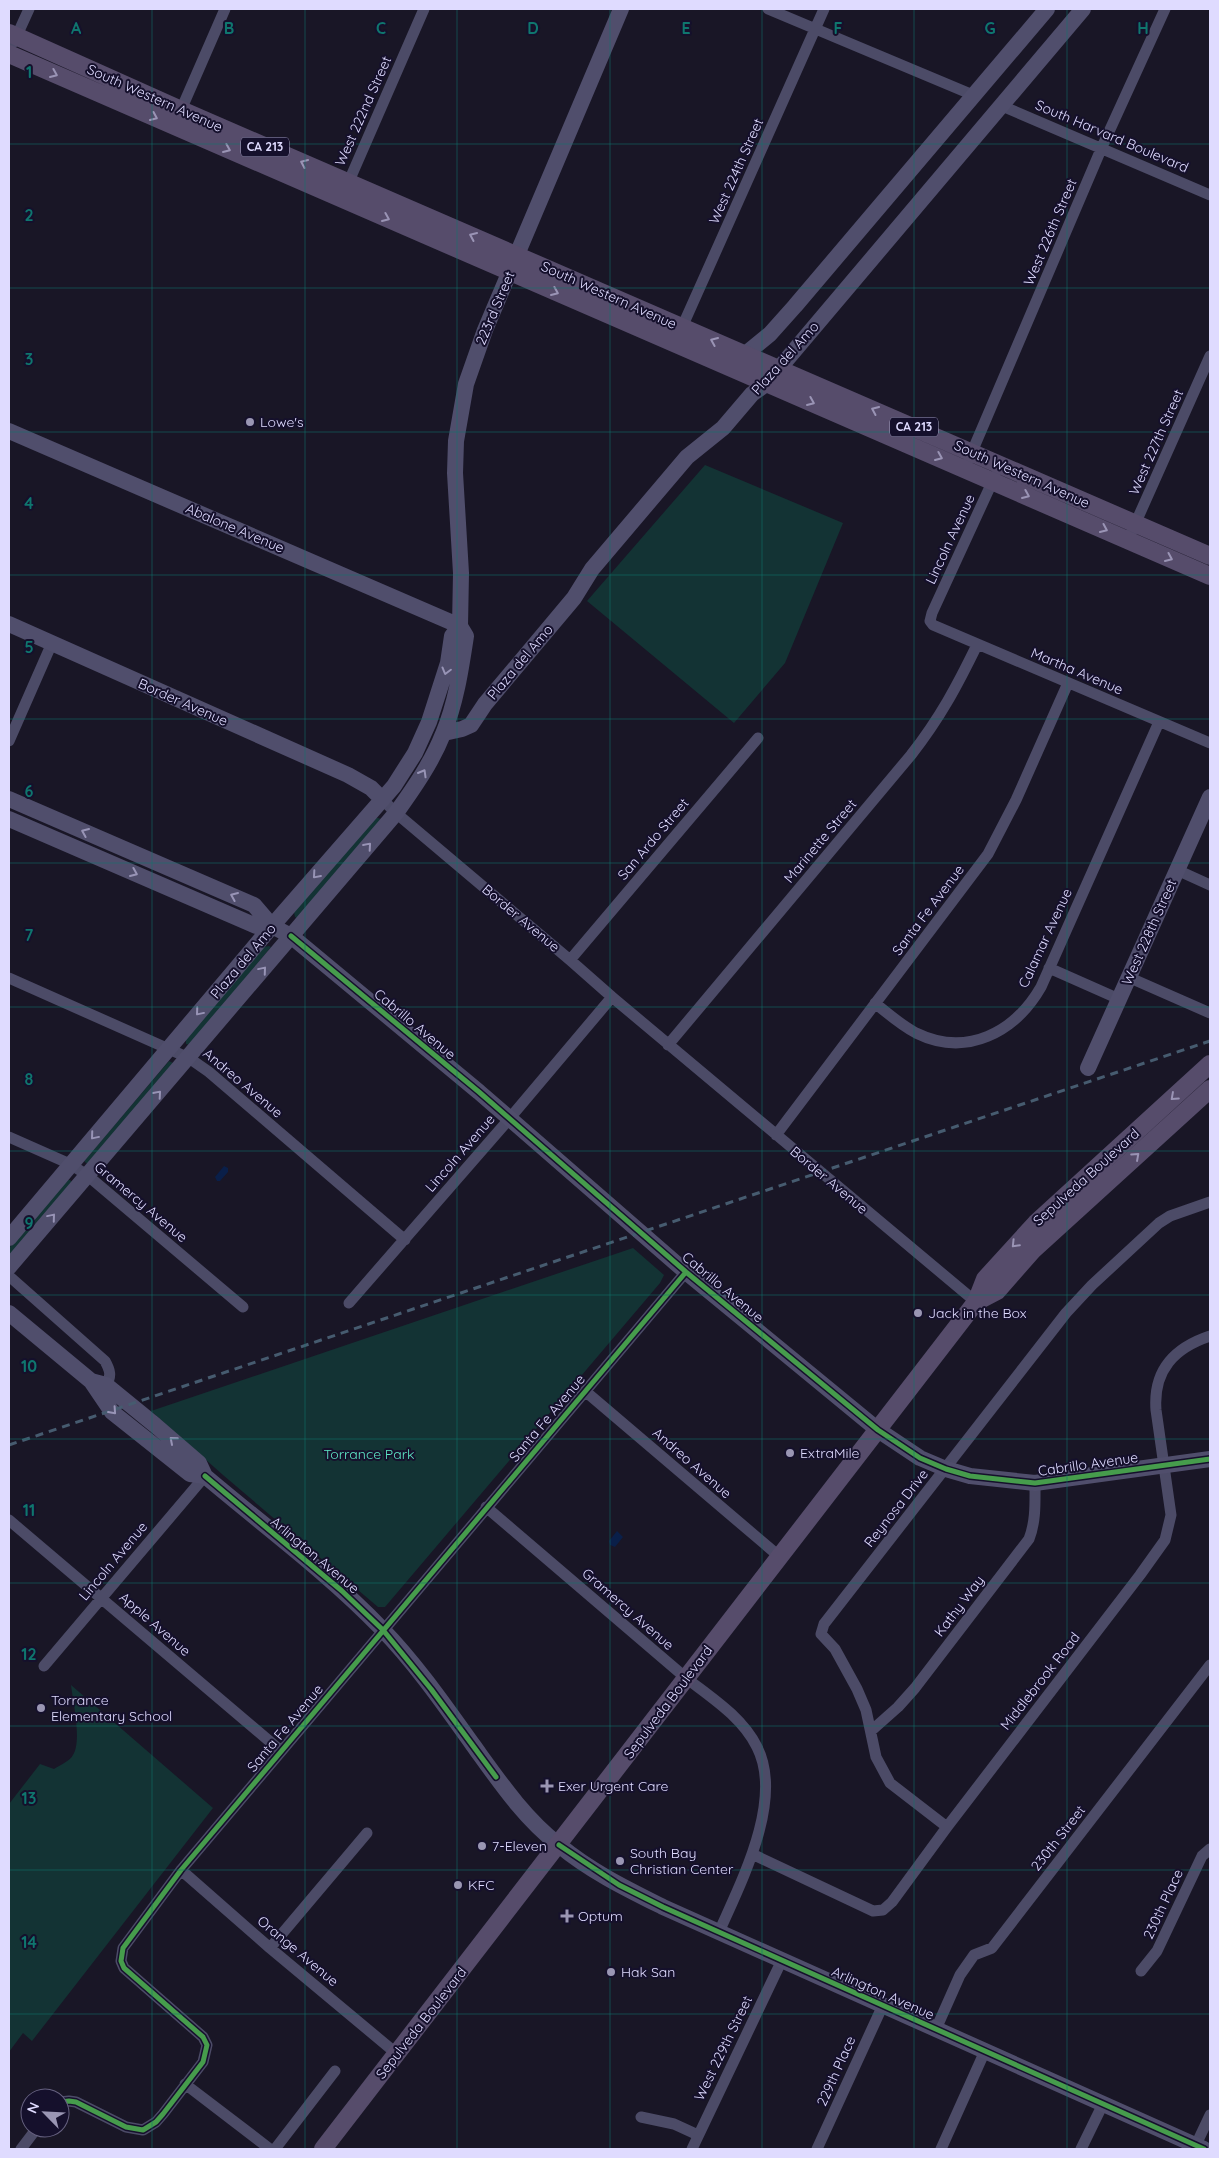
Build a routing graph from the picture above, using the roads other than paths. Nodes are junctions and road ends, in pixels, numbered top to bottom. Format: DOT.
graph roads {
  1 [pos="29,9"];
  2 [pos="225,9"];
  3 [pos="424,9"];
  4 [pos="621,9"];
  5 [pos="768,9"];
  6 [pos="824,9"];
  7 [pos="1047,9"];
  8 [pos="1083,9"];
  9 [pos="1165,9"];
  10 [pos="816,30"];
  11 [pos="13,35"];
  12 [pos="9,54"];
  13 [pos="973,95"];
  14 [pos="1002,106"];
  15 [pos="181,110"];
  16 [pos="182,130"];
  17 [pos="1102,148"];
  18 [pos="345,191"];
  19 [pos="1210,195"];
  20 [pos="518,256"];
  21 [pos="510,273"];
  22 [pos="682,327"];
  23 [pos="674,344"];
  24 [pos="745,354"];
  25 [pos="1210,356"];
  26 [pos="729,368"];
  27 [pos="779,368"];
  28 [pos="766,384"];
  29 [pos="9,431"];
  30 [pos="969,460"];
  31 [pos="996,473"];
  32 [pos="1132,532"];
  33 [pos="1210,556"];
  34 [pos="1210,576"];
  35 [pos="9,624"];
  36 [pos="460,626"];
  37 [pos="933,626"];
  38 [pos="52,644"];
  39 [pos="977,645"];
  40 [pos="1068,683"];
  41 [pos="454,700"];
  42 [pos="485,704"];
  43 [pos="1159,722"];
  44 [pos="444,733"];
  45 [pos="758,738"];
  46 [pos="9,741"];
  47 [pos="1210,743"];
  48 [pos="1210,797"];
  49 [pos="382,799"];
  50 [pos="9,800"];
  51 [pos="396,813"];
  52 [pos="9,819"];
  53 [pos="1177,870"];
  54 [pos="1210,885"];
  55 [pos="272,926"];
  56 [pos="290,936"];
  57 [pos="570,960"];
  58 [pos="1049,968"];
  59 [pos="1128,977"];
  60 [pos="9,978"];
  61 [pos="612,997"];
  62 [pos="1119,999"];
  63 [pos="875,1003"];
  64 [pos="1210,1012"];
  65 [pos="668,1045"];
  66 [pos="169,1048"];
  67 [pos="189,1058"];
  68 [pos="1210,1064"];
  69 [pos="1088,1068"];
  70 [pos="1210,1089"];
  71 [pos="510,1118"];
  72 [pos="776,1135"];
  73 [pos="9,1137"];
  74 [pos="70,1164"];
  75 [pos="87,1175"];
  76 [pos="1088,1175"];
  77 [pos="1100,1189"];
  78 [pos="1210,1202"];
  79 [pos="9,1238"];
  80 [pos="405,1240"];
  81 [pos="9,1268"];
  82 [pos="686,1272"];
  83 [pos="9,1276"];
  84 [pos="976,1302"];
  85 [pos="349,1303"];
  86 [pos="243,1307"];
  87 [pos="9,1313"];
  88 [pos="1210,1336"];
  89 [pos="99,1383"];
  90 [pos="585,1391"];
  91 [pos="878,1430"];
  92 [pos="1210,1459"];
  93 [pos="1164,1465"];
  94 [pos="946,1469"];
  95 [pos="204,1476"];
  96 [pos="1035,1483"];
  97 [pos="486,1508"];
  98 [pos="9,1520"];
  99 [pos="780,1557"];
  100 [pos="102,1598"];
  101 [pos="383,1630"];
  102 [pos="1210,1665"];
  103 [pos="44,1666"];
  104 [pos="686,1678"];
  105 [pos="871,1731"];
  106 [pos="280,1751"];
  107 [pos="947,1827"];
  108 [pos="367,1833"];
  109 [pos="559,1845"];
  110 [pos="1210,1849"];
  111 [pos="752,1854"];
  112 [pos="181,1870"];
  113 [pos="719,1932"];
  114 [pos="270,1948"];
  115 [pos="782,1960"];
  116 [pos="1141,1971"];
  117 [pos="883,2005"];
  118 [pos="936,2029"];
  119 [pos="985,2051"];
  120 [pos="397,2054"];
  121 [pos="335,2071"];
  122 [pos="185,2084"];
  123 [pos="70,2101"];
  124 [pos="1103,2104"];
  125 [pos="1210,2115"];
  126 [pos="641,2117"];
  127 [pos="698,2135"];
  128 [pos="29,2138"];
  129 [pos="329,2148"];
  130 [pos="1198,2148"];
  131 [pos="21,2149"];
  132 [pos="270,2149"];
  133 [pos="275,2149"];
  134 [pos="692,2149"];
  135 [pos="817,2149"];
  136 [pos="941,2149"];
  137 [pos="1081,2149"];
  1 -- 11 [label="street"];
  2 -- 15 [label="street"];
  3 -- 18 [label="street, West 222nd Street"];
  4 -- 20 [label="main road, 223rd Street"];
  5 -- 10 [label="street"];
  6 -- 10 [label="street, West 224th Street"];
  7 -- 13 [label="main road, Plaza del Amo"];
  8 -- 14 [label="main road, Plaza del Amo"];
  9 -- 17 [label="street, West 226th Street"];
  10 -- 13 [label="street"];
  10 -- 22 [label="street, West 224th Street"];
  11 -- 12 [label="street"];
  11 -- 15 [label="main road, South Western Avenue / CA 213"];
  12 -- 16 [label="main road, South Western Avenue / CA 213, one-way"];
  13 -- 24 [label="main road, Plaza del Amo"];
  14 -- 17 [label="street, South Harvard Boulevard"];
  14 -- 27 [label="main road, Plaza del Amo"];
  15 -- 16 [label="street"];
  18 -- 15 [label="main road, South Western Avenue / CA 213, one-way"];
  16 -- 18 [label="main road, South Western Avenue / CA 213, one-way"];
  17 -- 19 [label="street, South Harvard Boulevard"];
  17 -- 30 [label="street, West 226th Street"];
  20 -- 18 [label="main road, South Western Avenue / CA 213, one-way"];
  18 -- 21 [label="main road, South Western Avenue / CA 213, one-way"];
  20 -- 21 [label="main road, 223rd Street"];
  20 -- 22 [label="main road, South Western Avenue / CA 213"];
  21 -- 23 [label="main road, South Western Avenue / CA 213, one-way"];
  21 -- 36 [label="main road, 223rd Street"];
  22 -- 23 [label="street, West 224th Street"];
  24 -- 22 [label="main road, South Western Avenue / CA 213, one-way"];
  23 -- 26 [label="main road, South Western Avenue / CA 213"];
  24 -- 26 [label="main road, Plaza del Amo"];
  24 -- 27 [label="main road, South Western Avenue / CA 213"];
  25 -- 32 [label="street, West 227th Street"];
  26 -- 28 [label="main road, South Western Avenue / CA 213"];
  27 -- 28 [label="main road, Plaza del Amo"];
  30 -- 27 [label="main road, South Western Avenue / CA 213, one-way"];
  28 -- 30 [label="main road, South Western Avenue / CA 213, one-way"];
  28 -- 42 [label="main road, Plaza del Amo"];
  29 -- 36 [label="main road, Abalone Avenue"];
  30 -- 31 [label="main road, South Western Avenue / CA 213"];
  31 -- 32 [label="main road, South Western Avenue / CA 213"];
  31 -- 37 [label="street, Lincoln Avenue"];
  32 -- 33 [label="main road, South Western Avenue / CA 213"];
  32 -- 34 [label="main road, South Western Avenue / CA 213, one-way"];
  35 -- 38 [label="main road, Border Avenue"];
  36 -- 41 [label="main road, Plaza del Amo"];
  36 -- 49 [label="main road, Plaza del Amo, one-way"];
  37 -- 39 [label="street, Martha Avenue"];
  38 -- 46 [label="street"];
  38 -- 49 [label="main road, Border Avenue"];
  39 -- 40 [label="street, Martha Avenue"];
  39 -- 65 [label="street, Marinette Street"];
  40 -- 43 [label="street, Martha Avenue"];
  40 -- 63 [label="street, Santa Fe Avenue"];
  41 -- 42 [label="main road, Plaza del Amo"];
  41 -- 44 [label="main road, Plaza del Amo"];
  42 -- 44 [label="main road, Plaza del Amo"];
  43 -- 47 [label="street, Martha Avenue"];
  43 -- 58 [label="street, Calamar Avenue"];
  51 -- 44 [label="main road, Plaza del Amo, one-way"];
  45 -- 57 [label="street, San Ardo Street"];
  48 -- 53 [label="main road, West 228th Street"];
  49 -- 51 [label="street, Border Avenue"];
  49 -- 55 [label="main road, Plaza del Amo, one-way"];
  55 -- 50 [label="main road, Cabrillo Avenue, one-way"];
  56 -- 51 [label="main road, Plaza del Amo, one-way"];
  51 -- 57 [label="street, Border Avenue"];
  52 -- 55 [label="main road, Cabrillo Avenue, one-way"];
  53 -- 54 [label="street"];
  53 -- 59 [label="main road, West 228th Street"];
  55 -- 56 [label="main road, Cabrillo Avenue"];
  55 -- 66 [label="main road, Plaza del Amo, one-way"];
  67 -- 56 [label="main road, Plaza del Amo, one-way"];
  56 -- 71 [label="main road, Cabrillo Avenue"];
  57 -- 61 [label="street, Border Avenue"];
  58 -- 62 [label="street"];
  58 -- 63 [label="street, Calamar Avenue"];
  59 -- 62 [label="main road, West 228th Street"];
  59 -- 64 [label="street"];
  60 -- 66 [label="street, Andreo Avenue"];
  61 -- 65 [label="street, Border Avenue"];
  61 -- 71 [label="street, Lincoln Avenue"];
  62 -- 69 [label="main road, West 228th Street"];
  63 -- 72 [label="street, Santa Fe Avenue"];
  65 -- 72 [label="street, Border Avenue"];
  66 -- 67 [label="street, Andreo Avenue"];
  66 -- 74 [label="main road, Plaza del Amo, one-way"];
  75 -- 67 [label="main road, Plaza del Amo, one-way"];
  67 -- 80 [label="street, Andreo Avenue"];
  68 -- 76 [label="main road, Sepulveda Boulevard, one-way"];
  77 -- 70 [label="main road, Sepulveda Boulevard, one-way"];
  71 -- 80 [label="street, Lincoln Avenue"];
  71 -- 82 [label="main road, Cabrillo Avenue"];
  72 -- 84 [label="street, Border Avenue"];
  73 -- 74 [label="street, Gramercy Avenue"];
  74 -- 75 [label="street, Gramercy Avenue"];
  74 -- 79 [label="main road, Plaza del Amo"];
  81 -- 75 [label="main road, Plaza del Amo, one-way"];
  75 -- 86 [label="street, Gramercy Avenue"];
  76 -- 77 [label="main road"];
  76 -- 84 [label="main road, Sepulveda Boulevard, one-way"];
  77 -- 84 [label="main road, Sepulveda Boulevard"];
  78 -- 94 [label="street, Reynosa Drive"];
  80 -- 85 [label="street, Lincoln Avenue"];
  82 -- 90 [label="street, Santa Fe Avenue"];
  82 -- 91 [label="main road, Cabrillo Avenue"];
  83 -- 89 [label="street"];
  84 -- 91 [label="main road, Sepulveda Boulevard"];
  87 -- 89 [label="main road, Arlington Avenue"];
  88 -- 93 [label="street, Middlebrook Road"];
  89 -- 95 [label="main road, Arlington Avenue"];
  90 -- 97 [label="street, Santa Fe Avenue"];
  90 -- 99 [label="street, Andreo Avenue"];
  91 -- 94 [label="main road, Cabrillo Avenue"];
  91 -- 99 [label="main road, Sepulveda Boulevard"];
  92 -- 93 [label="main road, Cabrillo Avenue"];
  93 -- 96 [label="main road, Cabrillo Avenue"];
  93 -- 107 [label="street, Middlebrook Road"];
  94 -- 96 [label="main road, Cabrillo Avenue"];
  94 -- 105 [label="street, Reynosa Drive"];
  95 -- 100 [label="street, Lincoln Avenue"];
  95 -- 101 [label="main road, Arlington Avenue"];
  96 -- 105 [label="street, Kathy Way"];
  97 -- 101 [label="street, Santa Fe Avenue"];
  97 -- 104 [label="street, Gramercy Avenue"];
  98 -- 100 [label="street, Apple Avenue"];
  99 -- 104 [label="main road, Sepulveda Boulevard"];
  100 -- 103 [label="street, Lincoln Avenue"];
  100 -- 106 [label="street, Apple Avenue"];
  101 -- 106 [label="street, Santa Fe Avenue"];
  101 -- 109 [label="main road, Arlington Avenue"];
  102 -- 118 [label="street, 230th Street"];
  104 -- 109 [label="main road, Sepulveda Boulevard"];
  104 -- 111 [label="street, Gramercy Avenue"];
  105 -- 107 [label="street, Reynosa Drive"];
  106 -- 112 [label="street, Santa Fe Avenue"];
  107 -- 111 [label="street, Middlebrook Road"];
  108 -- 114 [label="street"];
  109 -- 113 [label="main road, Arlington Avenue"];
  109 -- 120 [label="main road, Sepulveda Boulevard"];
  110 -- 116 [label="street, 230th Place"];
  111 -- 113 [label="street, Gramercy Avenue"];
  112 -- 114 [label="street, Orange Avenue"];
  112 -- 122 [label="street, Santa Fe Avenue"];
  113 -- 115 [label="main road, Arlington Avenue"];
  114 -- 120 [label="street, Orange Avenue"];
  115 -- 117 [label="main road, Arlington Avenue"];
  115 -- 127 [label="street, West 229th Street"];
  117 -- 118 [label="main road, Arlington Avenue"];
  117 -- 135 [label="street, 229th Place"];
  118 -- 119 [label="main road, Arlington Avenue"];
  119 -- 124 [label="main road, Arlington Avenue"];
  119 -- 136 [label="street"];
  120 -- 129 [label="main road, Sepulveda Boulevard"];
  121 -- 133 [label="street"];
  122 -- 123 [label="street, Santa Fe Avenue"];
  122 -- 132 [label="street"];
  124 -- 130 [label="main road, Arlington Avenue"];
  124 -- 137 [label="street"];
  125 -- 130 [label="street"];
  126 -- 127 [label="street"];
  127 -- 134 [label="street, West 229th Street"];
  128 -- 131 [label="street"];
}
